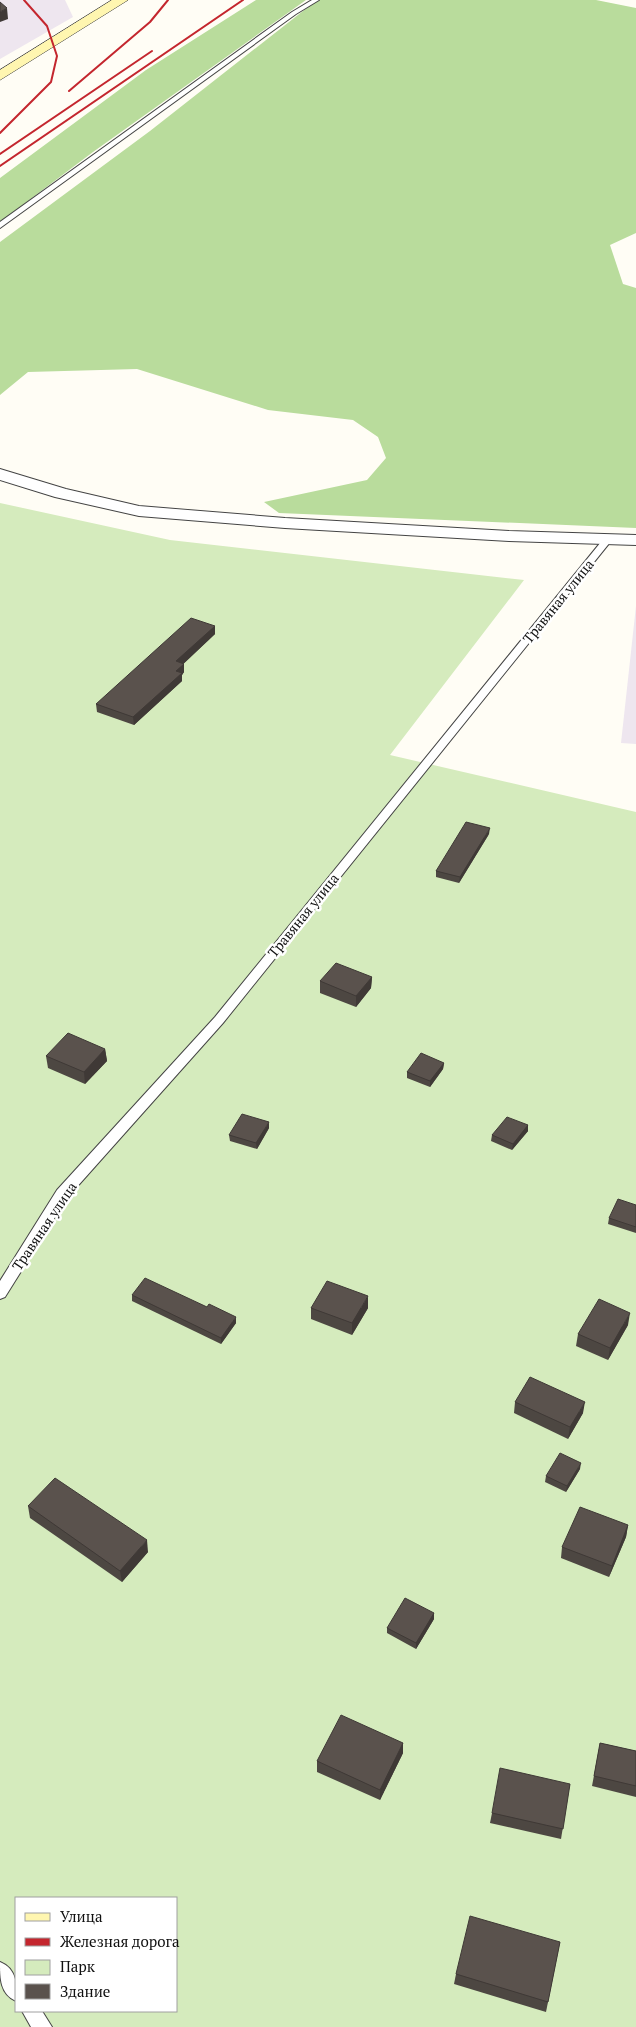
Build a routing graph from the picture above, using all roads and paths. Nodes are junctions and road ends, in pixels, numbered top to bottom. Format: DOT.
graph roads {
  1 [pos="122,0"];
  2 [pos="316,0"];
  3 [pos="0,76"];
  4 [pos="0,226"];
  5 [pos="0,474"];
  6 [pos="608,539"];
  7 [pos="636,540"];
  8 [pos="0,1293"];
  9 [pos="0,1971"];
  10 [pos="15,1991"];
  11 [pos="32,2012"];
  12 [pos="43,2027"];
  1 -- 3 [label="street"];
  2 -- 4 [label="lane"];
  5 -- 6 [label="street"];
  6 -- 7 [label="street"];
  6 -- 8 [label="lane, Травяная улица"];
  9 -- 10 [label="lane"];
  11 -- 12 [label="lane"];
}
